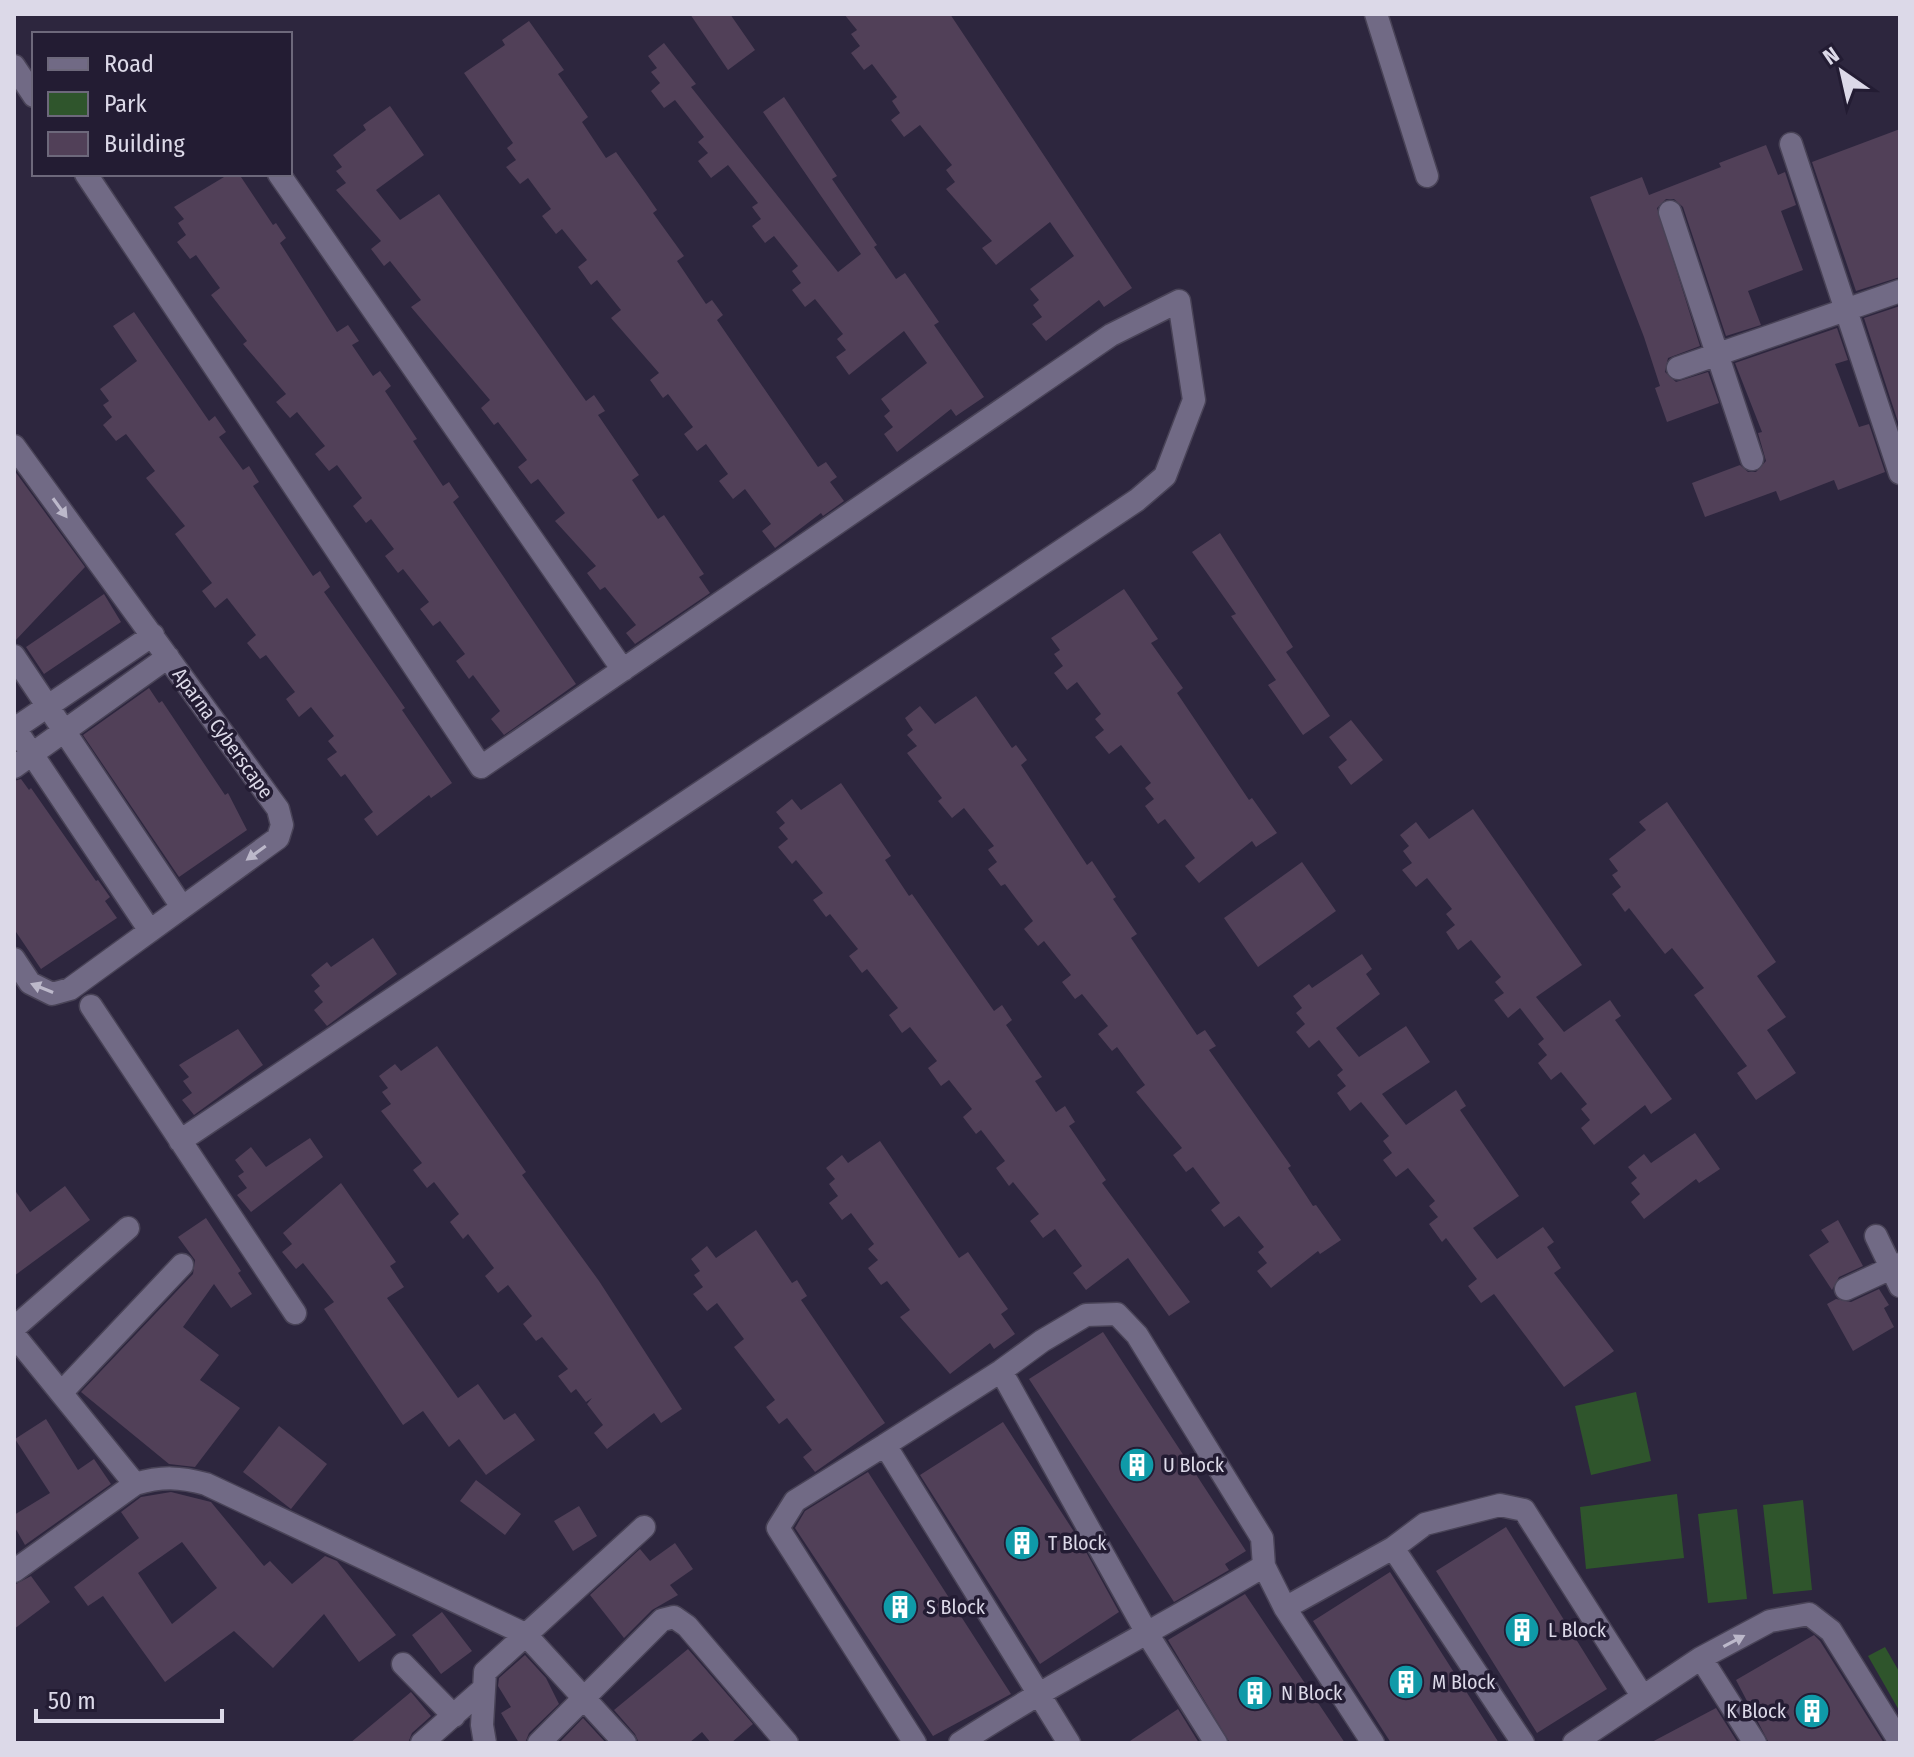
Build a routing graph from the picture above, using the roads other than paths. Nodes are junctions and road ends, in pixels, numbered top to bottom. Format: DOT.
graph roads {
  1 [pos="1376,14"];
  2 [pos="14,66"];
  3 [pos="32,93"];
  4 [pos="1791,144"];
  5 [pos="87,176"];
  6 [pos="280,176"];
  7 [pos="1427,176"];
  8 [pos="1670,212"];
  9 [pos="1900,291"];
  10 [pos="1845,310"];
  11 [pos="1715,357"];
  12 [pos="1678,368"];
  13 [pos="14,446"];
  14 [pos="1752,459"];
  15 [pos="1900,473"];
  16 [pos="153,635"];
  17 [pos="14,656"];
  18 [pos="168,657"];
  19 [pos="623,670"];
  20 [pos="47,705"];
  21 [pos="14,728"];
  22 [pos="64,733"];
  23 [pos="23,761"];
  24 [pos="182,907"];
  25 [pos="150,931"];
  26 [pos="14,959"];
  27 [pos="91,1006"];
  28 [pos="180,1141"];
  29 [pos="128,1228"];
  30 [pos="1876,1236"];
  31 [pos="182,1265"];
  32 [pos="1897,1272"];
  33 [pos="1846,1289"];
  34 [pos="295,1313"];
  35 [pos="14,1328"];
  36 [pos="14,1335"];
  37 [pos="1001,1371"];
  38 [pos="61,1393"];
  39 [pos="885,1445"];
  40 [pos="135,1484"];
  41 [pos="644,1527"];
  42 [pos="1393,1548"];
  43 [pos="1264,1566"];
  44 [pos="14,1571"];
  45 [pos="1285,1608"];
  46 [pos="525,1634"];
  47 [pos="1148,1635"];
  48 [pos="1701,1658"];
  49 [pos="403,1664"];
  50 [pos="482,1690"];
  51 [pos="1037,1692"];
  52 [pos="1643,1697"];
  53 [pos="582,1698"];
  54 [pos="454,1716"];
  55 [pos="1599,1736"];
  56 [pos="1900,1742"];
  57 [pos="422,1743"];
  58 [pos="485,1743"];
  59 [pos="539,1743"];
  60 [pos="625,1743"];
  61 [pos="787,1743"];
  62 [pos="915,1743"];
  63 [pos="960,1743"];
  64 [pos="1069,1743"];
  65 [pos="1216,1743"];
  66 [pos="1373,1743"];
  67 [pos="1523,1743"];
  68 [pos="1574,1743"];
  69 [pos="1755,1743"];
  1 -- 7 [label="street"];
  2 -- 3 [label="street"];
  4 -- 10 [label="street"];
  5 -- 19 [label="street"];
  6 -- 19 [label="street"];
  8 -- 11 [label="street"];
  9 -- 10 [label="street"];
  10 -- 11 [label="street"];
  10 -- 15 [label="street"];
  11 -- 12 [label="street"];
  11 -- 14 [label="street"];
  13 -- 16 [label="street, Aparna Cyberscape, one-way"];
  16 -- 18 [label="street, Aparna Cyberscape"];
  16 -- 20 [label="street"];
  17 -- 20 [label="street"];
  18 -- 22 [label="street"];
  18 -- 24 [label="street, Aparna Cyberscape, one-way"];
  19 -- 28 [label="street"];
  20 -- 21 [label="street"];
  20 -- 22 [label="street"];
  21 -- 23 [label="street"];
  22 -- 23 [label="street"];
  22 -- 24 [label="street"];
  23 -- 25 [label="street"];
  24 -- 25 [label="street, Aparna Cyberscape"];
  25 -- 26 [label="street, Aparna Cyberscape, one-way"];
  27 -- 28 [label="street"];
  28 -- 34 [label="street"];
  29 -- 35 [label="street"];
  30 -- 32 [label="street"];
  31 -- 38 [label="street"];
  32 -- 33 [label="street"];
  36 -- 38 [label="street"];
  37 -- 39 [label="street"];
  37 -- 43 [label="street"];
  37 -- 47 [label="street"];
  38 -- 40 [label="street"];
  39 -- 51 [label="street"];
  39 -- 62 [label="street"];
  40 -- 44 [label="street"];
  40 -- 46 [label="street"];
  41 -- 46 [label="street"];
  42 -- 45 [label="street"];
  42 -- 52 [label="street"];
  42 -- 67 [label="street"];
  43 -- 45 [label="street"];
  43 -- 47 [label="street"];
  45 -- 66 [label="street"];
  46 -- 50 [label="street"];
  46 -- 53 [label="street"];
  47 -- 51 [label="street"];
  47 -- 65 [label="street"];
  48 -- 52 [label="street"];
  48 -- 56 [label="street, one-way"];
  48 -- 69 [label="street"];
  49 -- 54 [label="street"];
  50 -- 54 [label="street"];
  50 -- 58 [label="street"];
  51 -- 63 [label="street"];
  51 -- 64 [label="street"];
  52 -- 55 [label="street"];
  53 -- 59 [label="street"];
  53 -- 60 [label="street"];
  53 -- 61 [label="street"];
  54 -- 57 [label="street"];
  55 -- 68 [label="street"];
}
